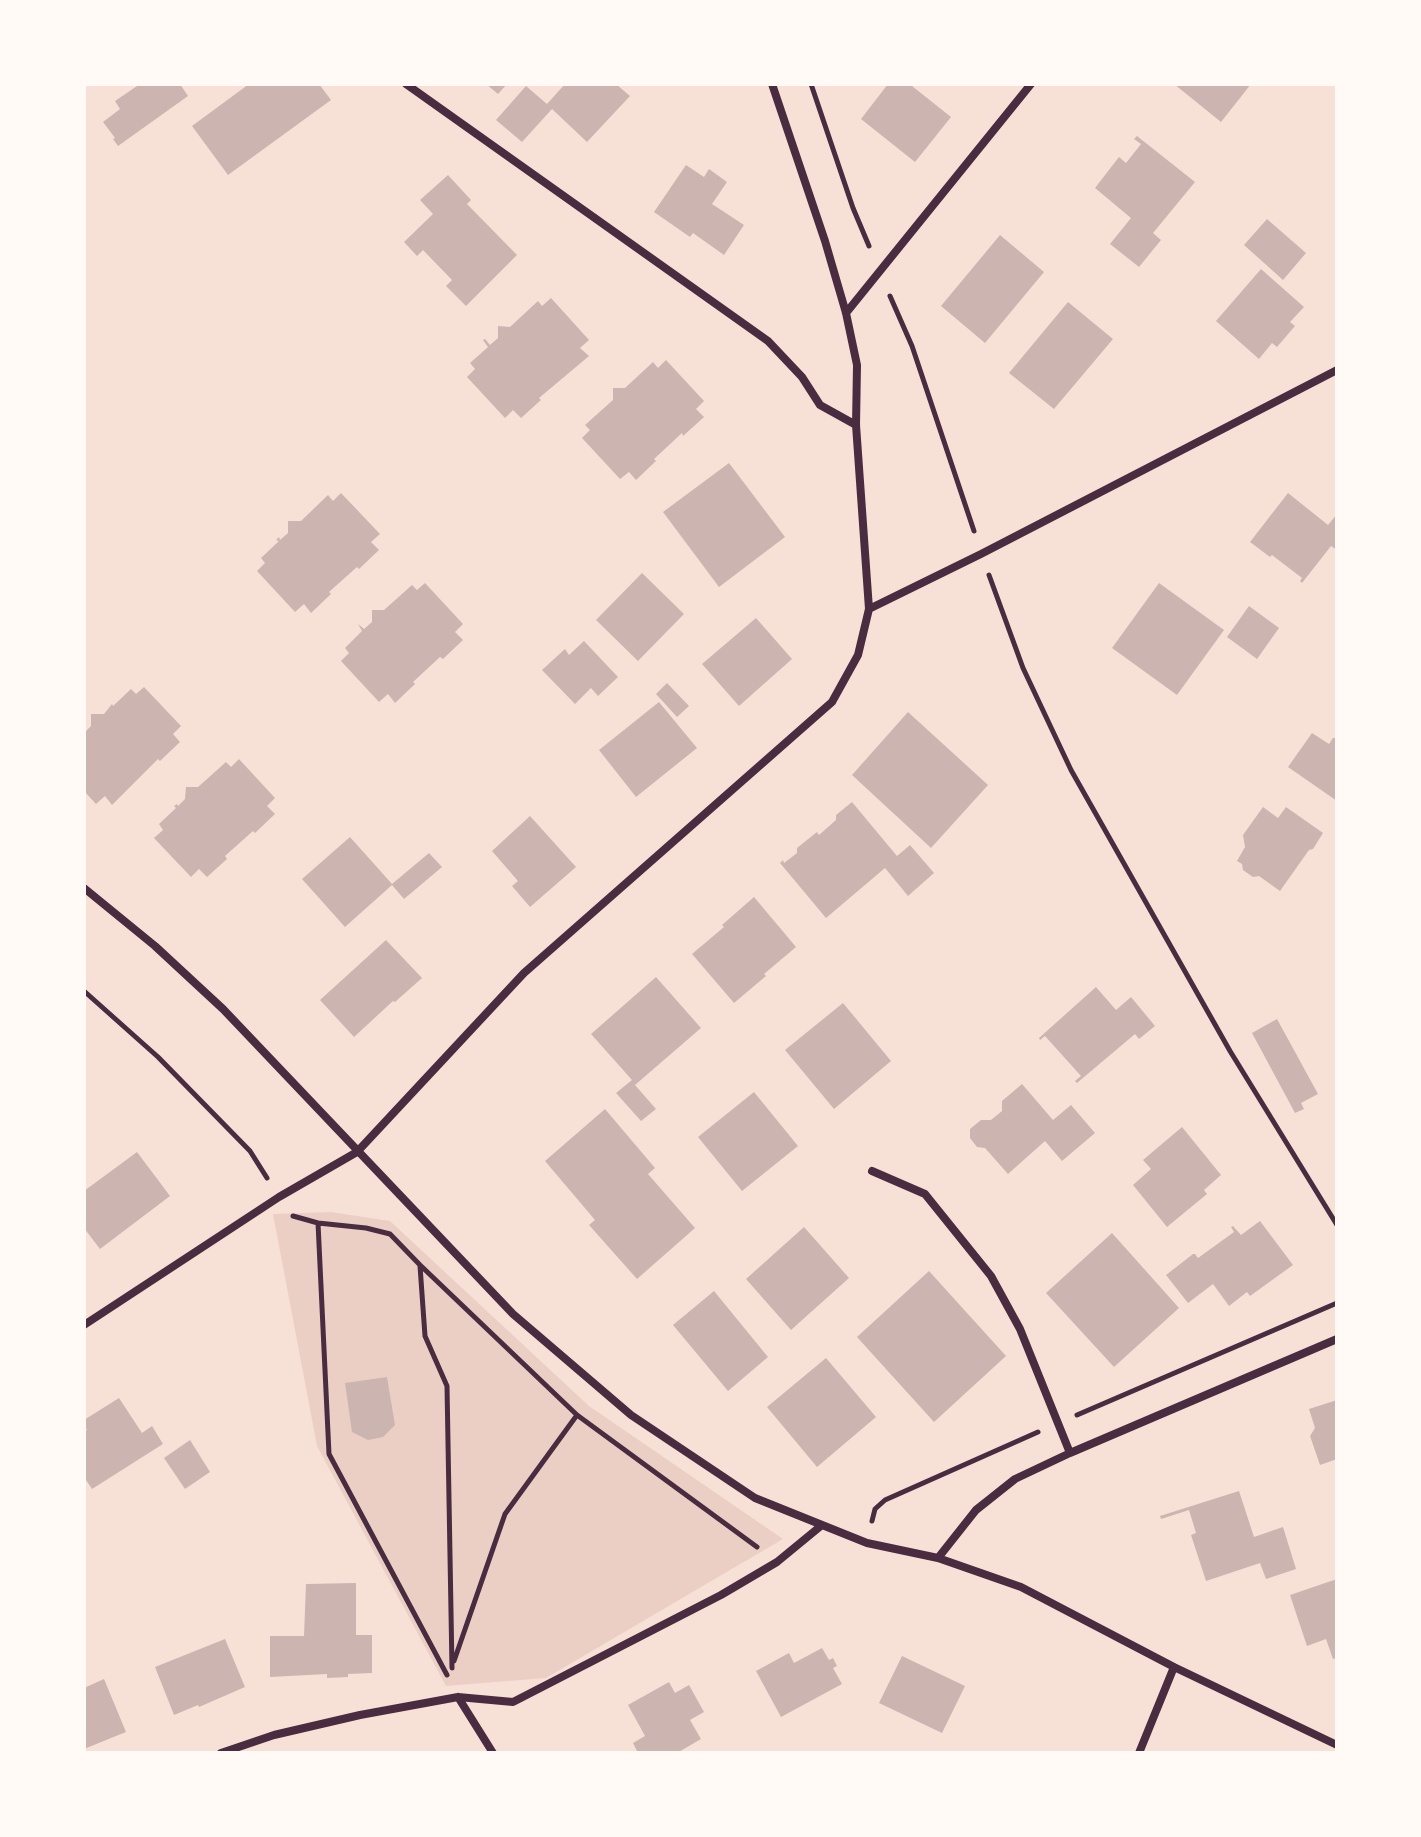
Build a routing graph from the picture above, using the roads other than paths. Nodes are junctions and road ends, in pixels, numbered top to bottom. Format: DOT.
graph roads {
  1 [pos="406,84"];
  2 [pos="772,84"];
  3 [pos="1031,84"];
  4 [pos="846,313"];
  5 [pos="1337,370"];
  6 [pos="856,425"];
  7 [pos="869,609"];
  8 [pos="84,888"];
  9 [pos="357,1152"];
  10 [pos="872,1171"];
  11 [pos="84,1325"];
  12 [pos="1337,1339"];
  13 [pos="1070,1453"];
  14 [pos="822,1525"];
  15 [pos="938,1558"];
  16 [pos="1174,1667"];
  17 [pos="458,1697"];
  18 [pos="1337,1745"];
  19 [pos="221,1753"];
  20 [pos="493,1753"];
  21 [pos="1139,1753"];
  1 -- 6 [label="street"];
  2 -- 4 [label="street"];
  3 -- 4 [label="street"];
  4 -- 6 [label="street"];
  5 -- 7 [label="street"];
  6 -- 7 [label="street"];
  7 -- 9 [label="street"];
  8 -- 9 [label="street"];
  9 -- 11 [label="street"];
  9 -- 14 [label="street"];
  10 -- 13 [label="street"];
  12 -- 13 [label="street"];
  13 -- 15 [label="street"];
  14 -- 15 [label="street"];
  14 -- 17 [label="street"];
  15 -- 16 [label="street"];
  16 -- 18 [label="street"];
  16 -- 21 [label="street"];
  17 -- 19 [label="street"];
  17 -- 20 [label="street"];
}
